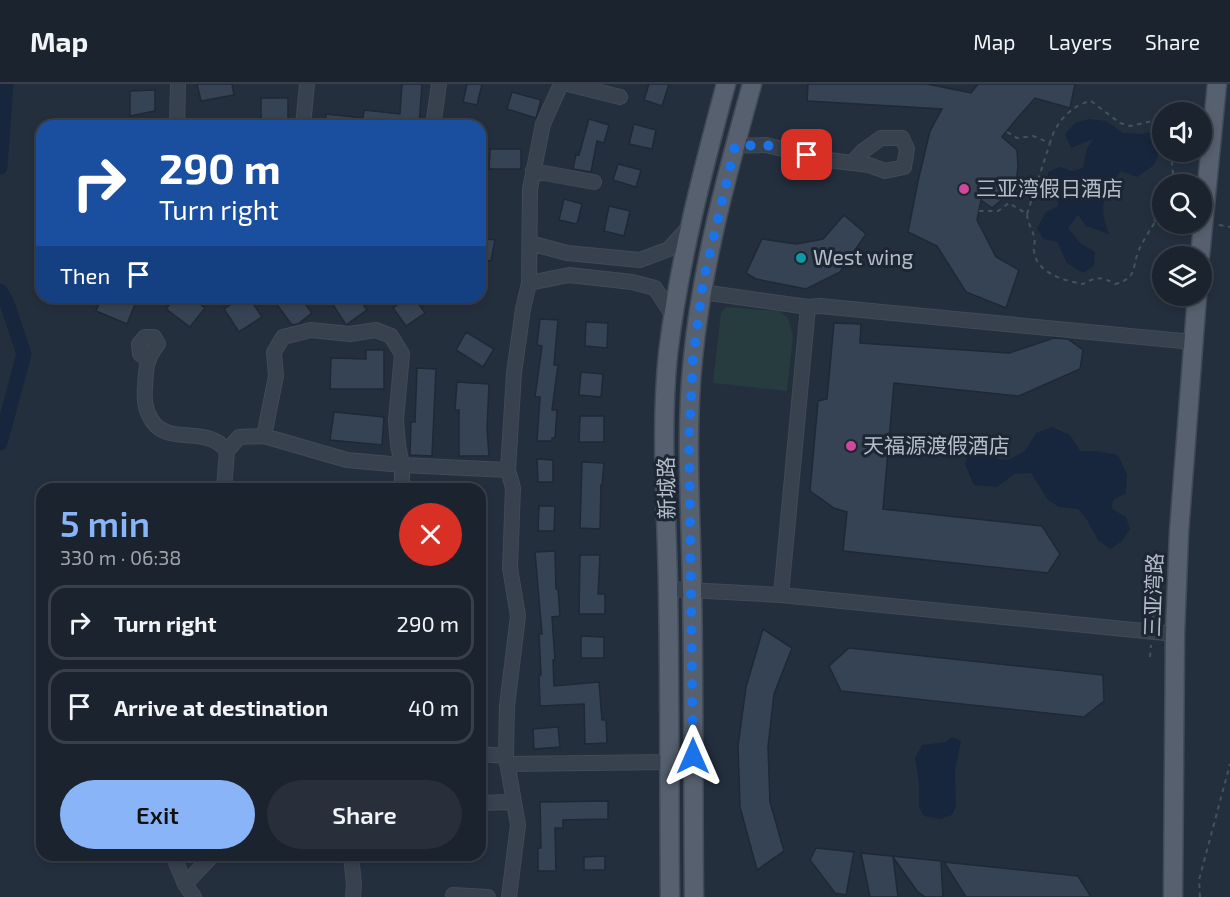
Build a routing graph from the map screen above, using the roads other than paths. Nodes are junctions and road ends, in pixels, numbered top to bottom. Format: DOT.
graph roads {
  1 [pos="178,84"];
  2 [pos="307,84"];
  3 [pos="440,84"];
  4 [pos="561,84"];
  5 [pos="568,84"];
  6 [pos="726,84"];
  7 [pos="752,84"];
  8 [pos="1217,84"];
  9 [pos="620,97"];
  10 [pos="177,120"];
  11 [pos="304,120"];
  12 [pos="435,120"];
  13 [pos="735,146"];
  14 [pos="852,163"];
  15 [pos="533,171"];
  16 [pos="594,182"];
  17 [pos="689,227"];
  18 [pos="530,243"];
  19 [pos="1201,246"];
  20 [pos="529,283"];
  21 [pos="702,292"];
  22 [pos="1196,306"];
  23 [pos="808,307"];
  24 [pos="673,315"];
  25 [pos="1193,342"];
  26 [pos="148,359"];
  27 [pos="264,436"];
  28 [pos="228,451"];
  29 [pos="402,465"];
  30 [pos="508,470"];
  31 [pos="225,483"];
  32 [pos="402,483"];
  33 [pos="668,589"];
  34 [pos="692,591"];
  35 [pos="782,595"];
  36 [pos="1175,634"];
  37 [pos="486,755"];
  38 [pos="507,760"];
  39 [pos="669,762"];
  40 [pos="514,802"];
  41 [pos="486,803"];
  42 [pos="175,861"];
  43 [pos="207,861"];
  44 [pos="352,861"];
  45 [pos="185,884"];
  46 [pos="453,894"];
  47 [pos="194,897"];
  48 [pos="353,897"];
  49 [pos="488,897"];
  50 [pos="509,897"];
  51 [pos="670,897"];
  52 [pos="694,897"];
  53 [pos="1173,897"];
  1 -- 10 [label="street"];
  2 -- 11 [label="street"];
  3 -- 12 [label="street"];
  4 -- 15 [label="street"];
  5 -- 9 [label="street"];
  6 -- 17 [label="main road, 新城路"];
  7 -- 13 [label="main road, 新城路"];
  8 -- 19 [label="main road"];
  13 -- 14 [label="street"];
  13 -- 21 [label="main road, 新城路"];
  15 -- 16 [label="street"];
  15 -- 18 [label="street"];
  17 -- 18 [label="street"];
  17 -- 24 [label="main road, 新城路"];
  18 -- 20 [label="street"];
  20 -- 24 [label="street"];
  20 -- 30 [label="street"];
  21 -- 23 [label="street"];
  21 -- 34 [label="main road, 新城路"];
  22 -- 25 [label="main road, 三亚湾路"];
  23 -- 25 [label="street"];
  23 -- 35 [label="street"];
  24 -- 33 [label="main road, 新城路"];
  25 -- 36 [label="main road, 三亚湾路"];
  26 -- 28 [label="street"];
  27 -- 28 [label="street"];
  27 -- 29 [label="street"];
  27 -- 29 [label="street"];
  28 -- 31 [label="street"];
  29 -- 30 [label="street"];
  29 -- 32 [label="street"];
  30 -- 38 [label="street"];
  33 -- 34 [label="street"];
  33 -- 39 [label="main road, 新城路"];
  34 -- 35 [label="street"];
  34 -- 52 [label="main road, 新城路"];
  35 -- 36 [label="street"];
  36 -- 53 [label="main road, 三亚湾路"];
  37 -- 38 [label="street"];
  38 -- 39 [label="street"];
  38 -- 40 [label="street"];
  39 -- 51 [label="main road, 新城路"];
  40 -- 41 [label="street"];
  40 -- 50 [label="street"];
  42 -- 45 [label="street"];
  43 -- 45 [label="street"];
  44 -- 48 [label="street"];
  45 -- 47 [label="street"];
  46 -- 49 [label="street"];
}
